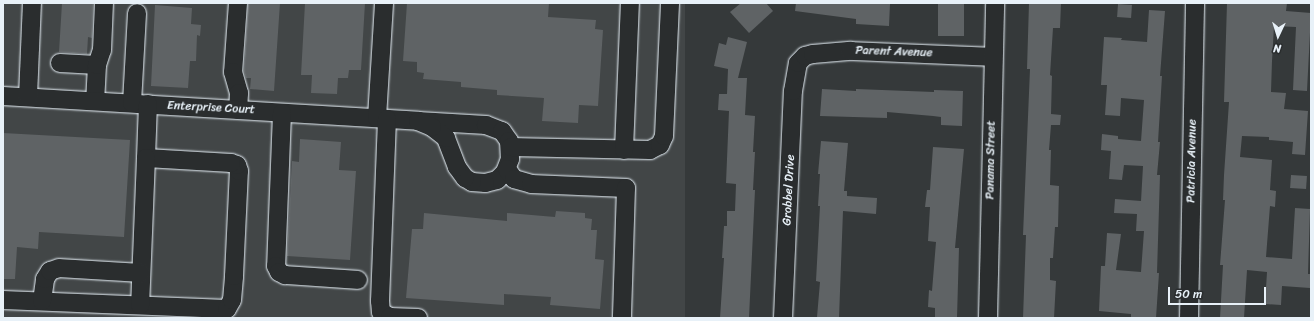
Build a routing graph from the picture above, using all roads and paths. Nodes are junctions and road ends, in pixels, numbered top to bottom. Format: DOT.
graph roads {
  1 [pos="32,3"];
  2 [pos="104,3"];
  3 [pos="238,3"];
  4 [pos="384,3"];
  5 [pos="630,3"];
  6 [pos="670,3"];
  7 [pos="995,3"];
  8 [pos="1195,3"];
  9 [pos="138,13"];
  10 [pos="993,57"];
  11 [pos="60,63"];
  12 [pos="798,63"];
  13 [pos="96,65"];
  14 [pos="3,96"];
  15 [pos="28,97"];
  16 [pos="95,101"];
  17 [pos="140,104"];
  18 [pos="238,110"];
  19 [pos="282,113"];
  20 [pos="382,119"];
  21 [pos="418,120"];
  22 [pos="510,147"];
  23 [pos="624,150"];
  24 [pos="146,158"];
  25 [pos="507,169"];
  26 [pos="141,273"];
  27 [pos="358,280"];
  28 [pos="3,300"];
  29 [pos="42,301"];
  30 [pos="140,305"];
  31 [pos="418,318"];
  32 [pos="622,318"];
  33 [pos="783,318"];
  34 [pos="988,318"];
  35 [pos="1188,318"];
  1 -- 15 [label="street"];
  2 -- 13 [label="street"];
  3 -- 18 [label="street"];
  4 -- 20 [label="street"];
  5 -- 23 [label="street"];
  6 -- 23 [label="street"];
  7 -- 10 [label="street, Panama Street"];
  8 -- 35 [label="street, Patricia Avenue"];
  9 -- 17 [label="street"];
  10 -- 12 [label="street, Parent Avenue"];
  10 -- 34 [label="street, Panama Street"];
  11 -- 13 [label="street"];
  12 -- 33 [label="street, Grobbel Drive"];
  13 -- 16 [label="street"];
  14 -- 15 [label="street, Enterprise Court"];
  15 -- 16 [label="street, Enterprise Court"];
  16 -- 17 [label="street, Enterprise Court"];
  17 -- 18 [label="street, Enterprise Court"];
  17 -- 24 [label="street"];
  18 -- 19 [label="street, Enterprise Court"];
  19 -- 20 [label="street, Enterprise Court"];
  19 -- 27 [label="street"];
  20 -- 21 [label="street, Enterprise Court"];
  20 -- 31 [label="street"];
  21 -- 22 [label="street, Enterprise Court"];
  21 -- 25 [label="street, Enterprise Court"];
  22 -- 23 [label="street"];
  22 -- 25 [label="street"];
  24 -- 26 [label="street"];
  24 -- 30 [label="street"];
  25 -- 32 [label="street"];
  26 -- 29 [label="street"];
  26 -- 30 [label="street"];
  28 -- 29 [label="street"];
  29 -- 30 [label="street"];
}
